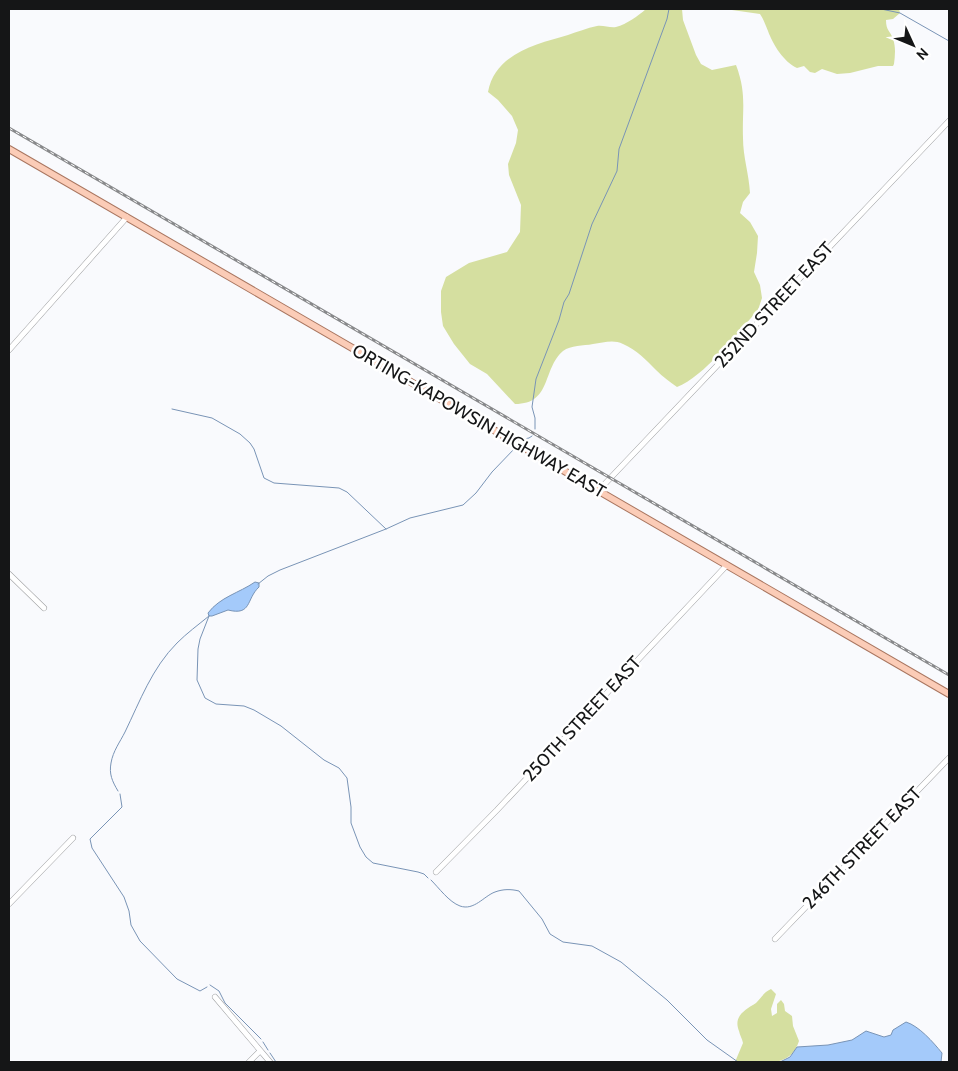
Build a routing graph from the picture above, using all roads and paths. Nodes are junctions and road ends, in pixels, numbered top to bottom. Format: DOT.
graph roads {
  1 [pos="949,121"];
  2 [pos="9,149"];
  3 [pos="127,217"];
  4 [pos="9,350"];
  5 [pos="599,490"];
  6 [pos="727,565"];
  7 [pos="9,574"];
  8 [pos="44,608"];
  9 [pos="949,694"];
  10 [pos="949,758"];
  11 [pos="73,838"];
  12 [pos="436,872"];
  13 [pos="9,904"];
  14 [pos="775,939"];
  15 [pos="215,997"];
  16 [pos="260,1051"];
  17 [pos="249,1062"];
  18 [pos="270,1062"];
  1 -- 5 [label="street, 252ND STREET EAST"];
  2 -- 3 [label="main road, ORTING-KAPOWSIN HIGHWAY EAST"];
  3 -- 4 [label="street"];
  3 -- 5 [label="main road, ORTING-KAPOWSIN HIGHWAY EAST"];
  5 -- 6 [label="main road, ORTING-KAPOWSIN HIGHWAY EAST"];
  6 -- 9 [label="main road, ORTING-KAPOWSIN HIGHWAY EAST"];
  6 -- 12 [label="street, 250TH STREET EAST"];
  7 -- 8 [label="street"];
  10 -- 14 [label="street, 246TH STREET EAST"];
  11 -- 13 [label="street"];
  15 -- 16 [label="street"];
  16 -- 17 [label="street"];
  16 -- 18 [label="street"];
}
